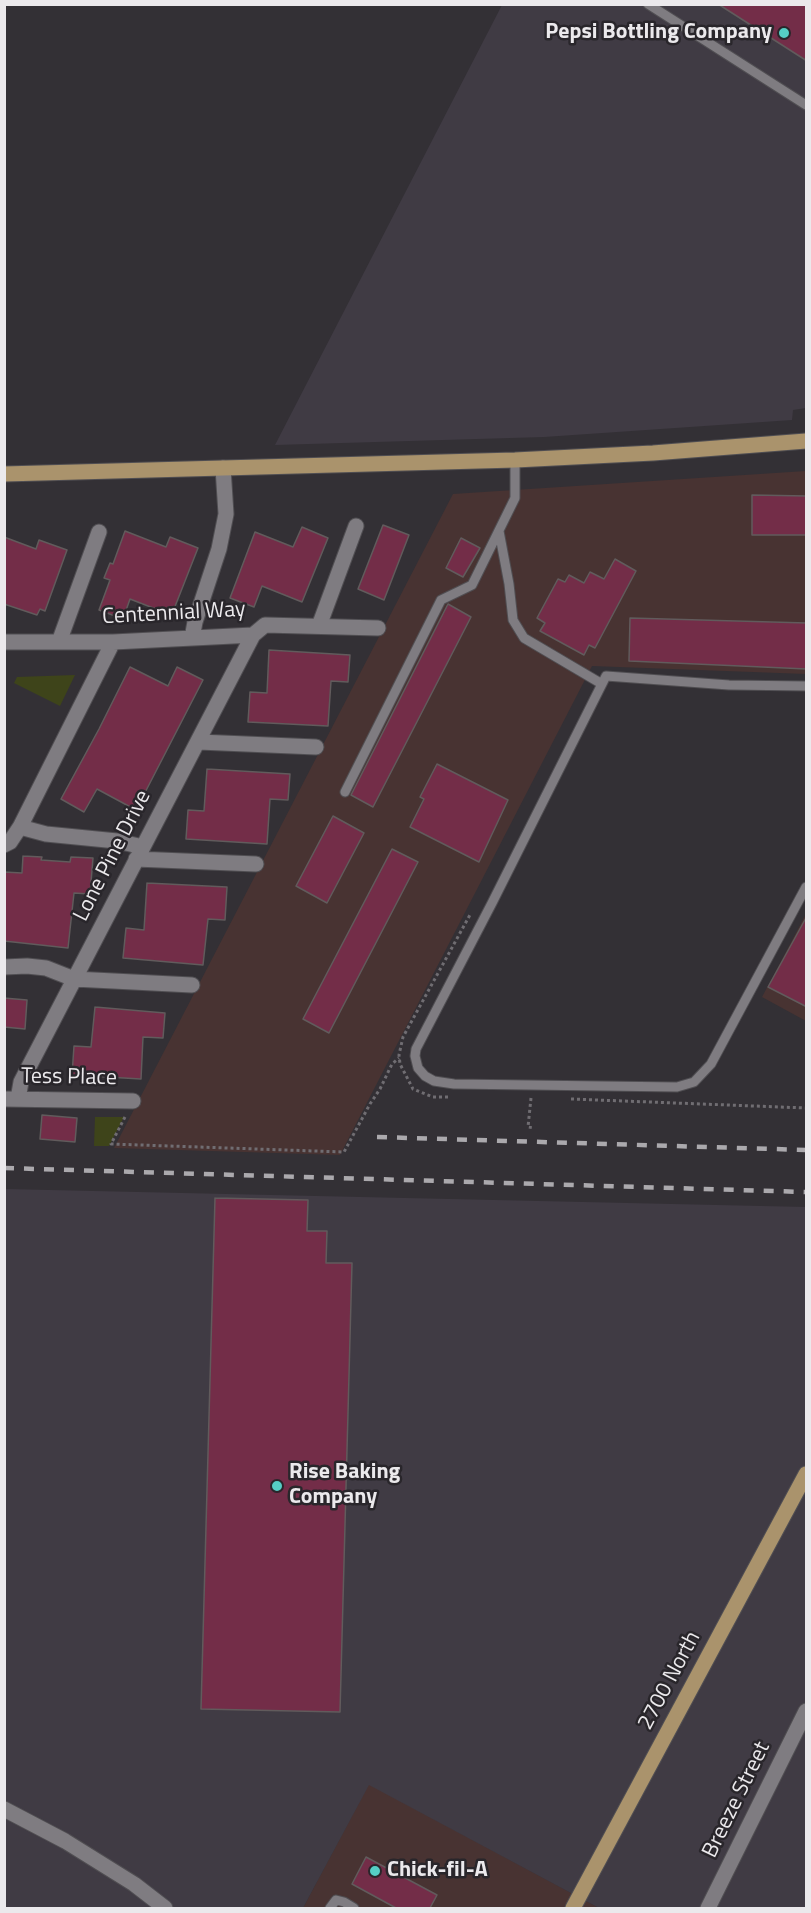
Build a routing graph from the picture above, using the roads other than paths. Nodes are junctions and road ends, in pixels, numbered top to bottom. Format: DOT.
graph roads {
  1 [pos="648,4"];
  2 [pos="807,105"];
  3 [pos="807,441"];
  4 [pos="515,460"];
  5 [pos="223,468"];
  6 [pos="4,474"];
  7 [pos="356,526"];
  8 [pos="499,531"];
  9 [pos="99,532"];
  10 [pos="319,626"];
  11 [pos="378,628"];
  12 [pos="253,635"];
  13 [pos="192,638"];
  14 [pos="4,642"];
  15 [pos="59,642"];
  16 [pos="113,642"];
  17 [pos="602,684"];
  18 [pos="807,686"];
  19 [pos="199,742"];
  20 [pos="316,747"];
  21 [pos="345,792"];
  22 [pos="20,827"];
  23 [pos="4,845"];
  24 [pos="140,853"];
  25 [pos="256,864"];
  26 [pos="807,887"];
  27 [pos="4,967"];
  28 [pos="74,979"];
  29 [pos="192,985"];
  30 [pos="11,1099"];
  31 [pos="133,1101"];
  32 [pos="807,1474"];
  33 [pos="807,1711"];
  34 [pos="4,1809"];
  35 [pos="165,1908"];
  36 [pos="330,1908"];
  37 [pos="354,1908"];
  38 [pos="573,1908"];
  39 [pos="708,1908"];
  1 -- 2 [label="lane"];
  3 -- 4 [label="main road"];
  4 -- 5 [label="main road"];
  4 -- 8 [label="lane"];
  5 -- 6 [label="main road"];
  5 -- 13 [label="street"];
  7 -- 10 [label="street"];
  8 -- 17 [label="lane"];
  8 -- 21 [label="lane"];
  9 -- 15 [label="street"];
  10 -- 11 [label="street, Centennial Way"];
  10 -- 12 [label="street, Centennial Way"];
  12 -- 13 [label="street, Centennial Way"];
  12 -- 19 [label="street, Lone Pine Drive"];
  13 -- 16 [label="street, Centennial Way"];
  14 -- 15 [label="street, Centennial Way"];
  15 -- 16 [label="street, Centennial Way"];
  16 -- 22 [label="street"];
  17 -- 18 [label="lane"];
  17 -- 26 [label="lane"];
  19 -- 20 [label="street"];
  19 -- 24 [label="street, Lone Pine Drive"];
  22 -- 23 [label="street"];
  22 -- 24 [label="street"];
  24 -- 25 [label="street"];
  24 -- 28 [label="street, Lone Pine Drive"];
  27 -- 28 [label="street"];
  28 -- 29 [label="street"];
  28 -- 30 [label="street, Lone Pine Drive"];
  30 -- 31 [label="street, Tess Place"];
  32 -- 38 [label="main road, 2700 North"];
  33 -- 39 [label="street, Breeze Street"];
  34 -- 35 [label="street"];
  36 -- 37 [label="lane"];
}
